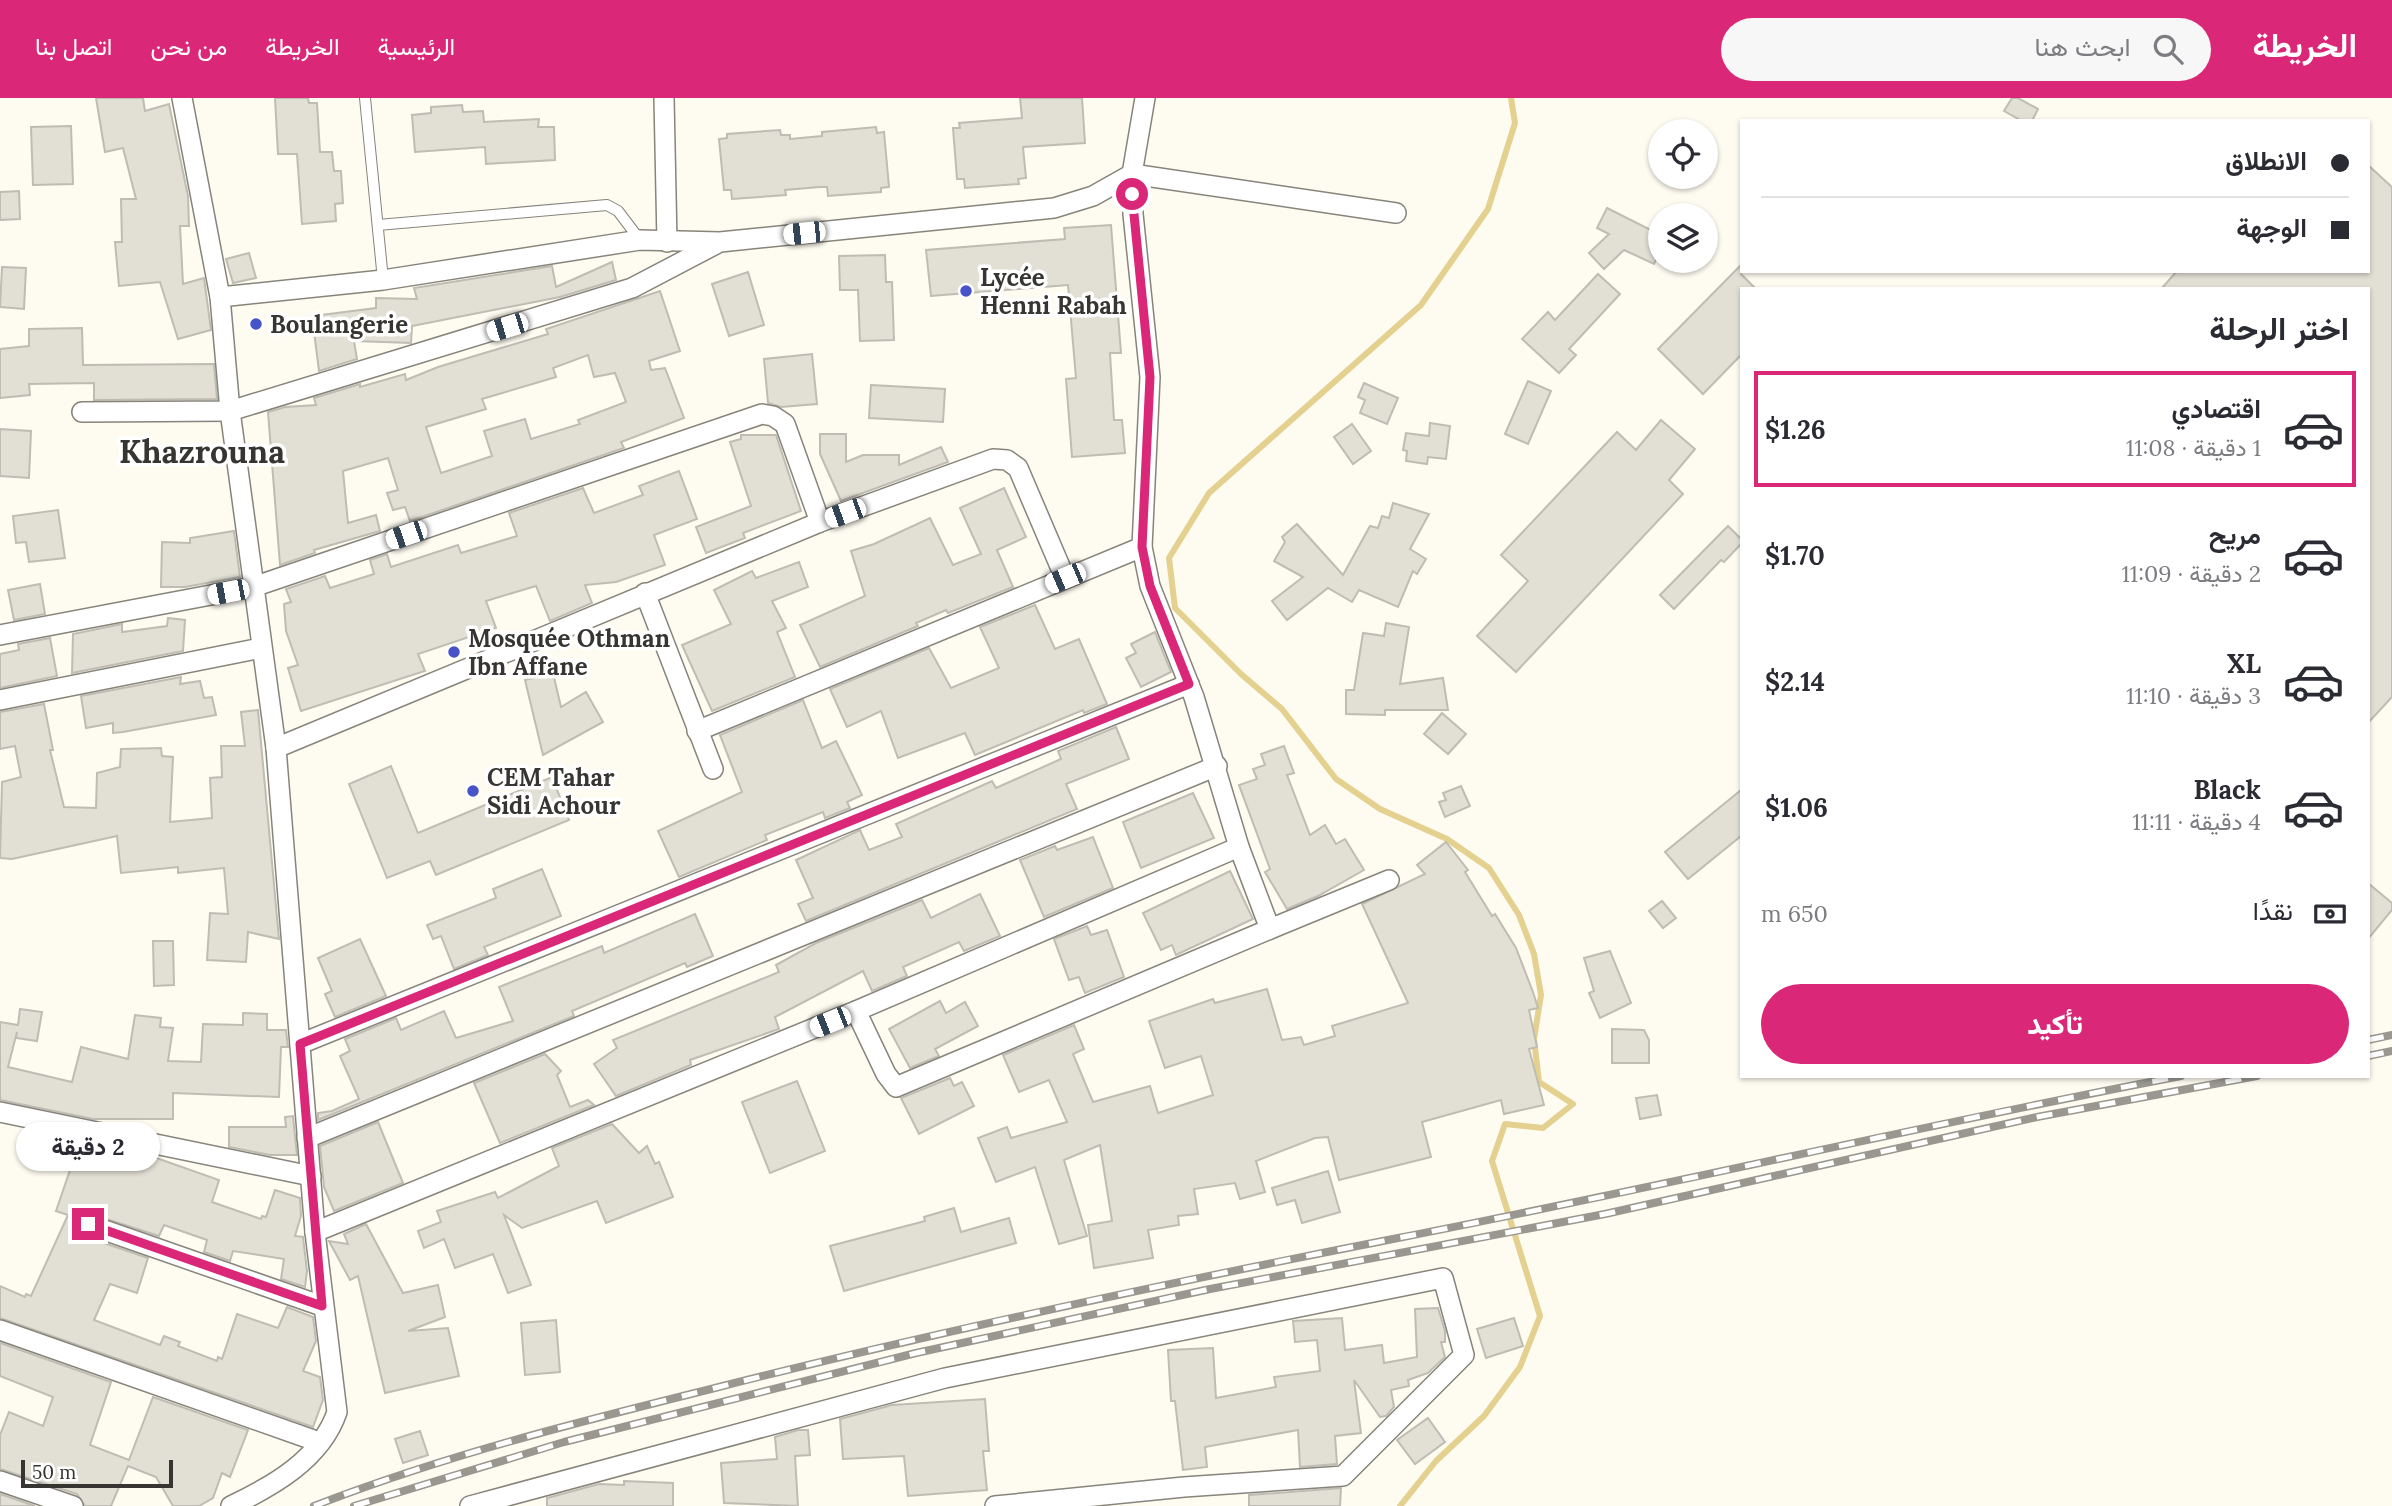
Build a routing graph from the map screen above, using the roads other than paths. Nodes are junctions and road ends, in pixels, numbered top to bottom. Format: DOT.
graph roads {
  1 [pos="182,98"];
  2 [pos="365,98"];
  3 [pos="664,98"];
  4 [pos="1146,98"];
  5 [pos="1132,174"];
  6 [pos="1396,213"];
  7 [pos="378,225"];
  8 [pos="640,240"];
  9 [pos="667,242"];
  10 [pos="720,242"];
  11 [pos="383,280"];
  12 [pos="220,297"];
  13 [pos="230,411"];
  14 [pos="82,412"];
  15 [pos="820,522"];
  16 [pos="1142,547"];
  17 [pos="1065,578"];
  18 [pos="253,587"];
  19 [pos="645,593"];
  20 [pos="0,635"];
  21 [pos="261,648"];
  22 [pos="1189,684"];
  23 [pos="0,700"];
  24 [pos="697,732"];
  25 [pos="276,748"];
  26 [pos="1217,766"];
  27 [pos="713,769"];
  28 [pos="1239,847"];
  29 [pos="1389,880"];
  30 [pos="1270,929"];
  31 [pos="856,1011"];
  32 [pos="300,1044"];
  33 [pos="0,1112"];
  34 [pos="307,1138"];
  35 [pos="311,1176"];
  36 [pos="88,1224"];
  37 [pos="315,1232"];
  38 [pos="322,1306"];
  39 [pos="0,1330"];
  40 [pos="319,1442"];
  41 [pos="0,1481"];
  42 [pos="542,1496"];
  43 [pos="73,1506"];
  44 [pos="231,1506"];
  45 [pos="470,1506"];
  46 [pos="995,1506"];
  1 -- 12 [label="street"];
  2 -- 7 [label="lane"];
  3 -- 9 [label="street"];
  4 -- 5 [label="street"];
  5 -- 6 [label="street"];
  5 -- 10 [label="street"];
  5 -- 16 [label="street"];
  7 -- 8 [label="lane"];
  7 -- 11 [label="lane"];
  8 -- 9 [label="street"];
  8 -- 11 [label="street"];
  9 -- 10 [label="street"];
  10 -- 13 [label="street"];
  11 -- 12 [label="street"];
  12 -- 13 [label="street"];
  13 -- 14 [label="street"];
  13 -- 18 [label="street"];
  15 -- 17 [label="street"];
  15 -- 18 [label="street"];
  15 -- 19 [label="street"];
  16 -- 17 [label="street"];
  16 -- 22 [label="street"];
  17 -- 24 [label="street"];
  18 -- 20 [label="street"];
  18 -- 21 [label="street"];
  19 -- 24 [label="street"];
  19 -- 25 [label="street"];
  21 -- 23 [label="street"];
  21 -- 25 [label="street"];
  22 -- 26 [label="street"];
  22 -- 32 [label="street"];
  24 -- 27 [label="street"];
  25 -- 32 [label="street"];
  26 -- 28 [label="street"];
  26 -- 34 [label="street"];
  28 -- 30 [label="street"];
  28 -- 31 [label="street"];
  29 -- 30 [label="street"];
  30 -- 31 [label="street"];
  31 -- 37 [label="street"];
  32 -- 34 [label="street"];
  33 -- 35 [label="street"];
  34 -- 35 [label="street"];
  35 -- 37 [label="street"];
  36 -- 38 [label="street"];
  37 -- 38 [label="street"];
  38 -- 40 [label="street"];
  39 -- 40 [label="street"];
  40 -- 44 [label="street"];
  41 -- 43 [label="street"];
  42 -- 45 [label="street"];
  42 -- 46 [label="street"];
}
